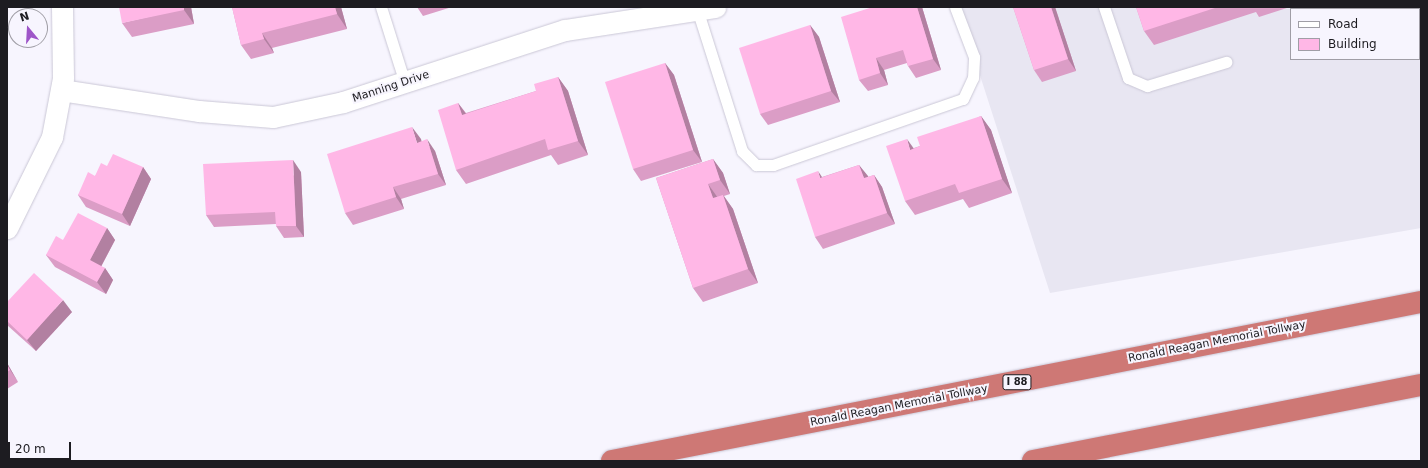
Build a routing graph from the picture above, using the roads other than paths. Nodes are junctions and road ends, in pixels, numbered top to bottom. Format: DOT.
graph roads {
  1 [pos="62,7"];
  2 [pos="381,7"];
  3 [pos="955,7"];
  4 [pos="1104,7"];
  5 [pos="706,9"];
  6 [pos="1226,62"];
  7 [pos="405,83"];
  8 [pos="61,90"];
  9 [pos="7,228"];
  10 [pos="1421,302"];
  11 [pos="1421,385"];
  12 [pos="612,461"];
  13 [pos="1033,461"];
  1 -- 8 [label="street"];
  2 -- 7 [label="lane"];
  3 -- 5 [label="lane"];
  4 -- 6 [label="lane"];
  5 -- 7 [label="street, Manning Drive"];
  7 -- 8 [label="street, Manning Drive"];
  8 -- 9 [label="street"];
  10 -- 12 [label="highway, Ronald Reagan Memorial Tollway / I 88"];
  11 -- 13 [label="highway"];
}
